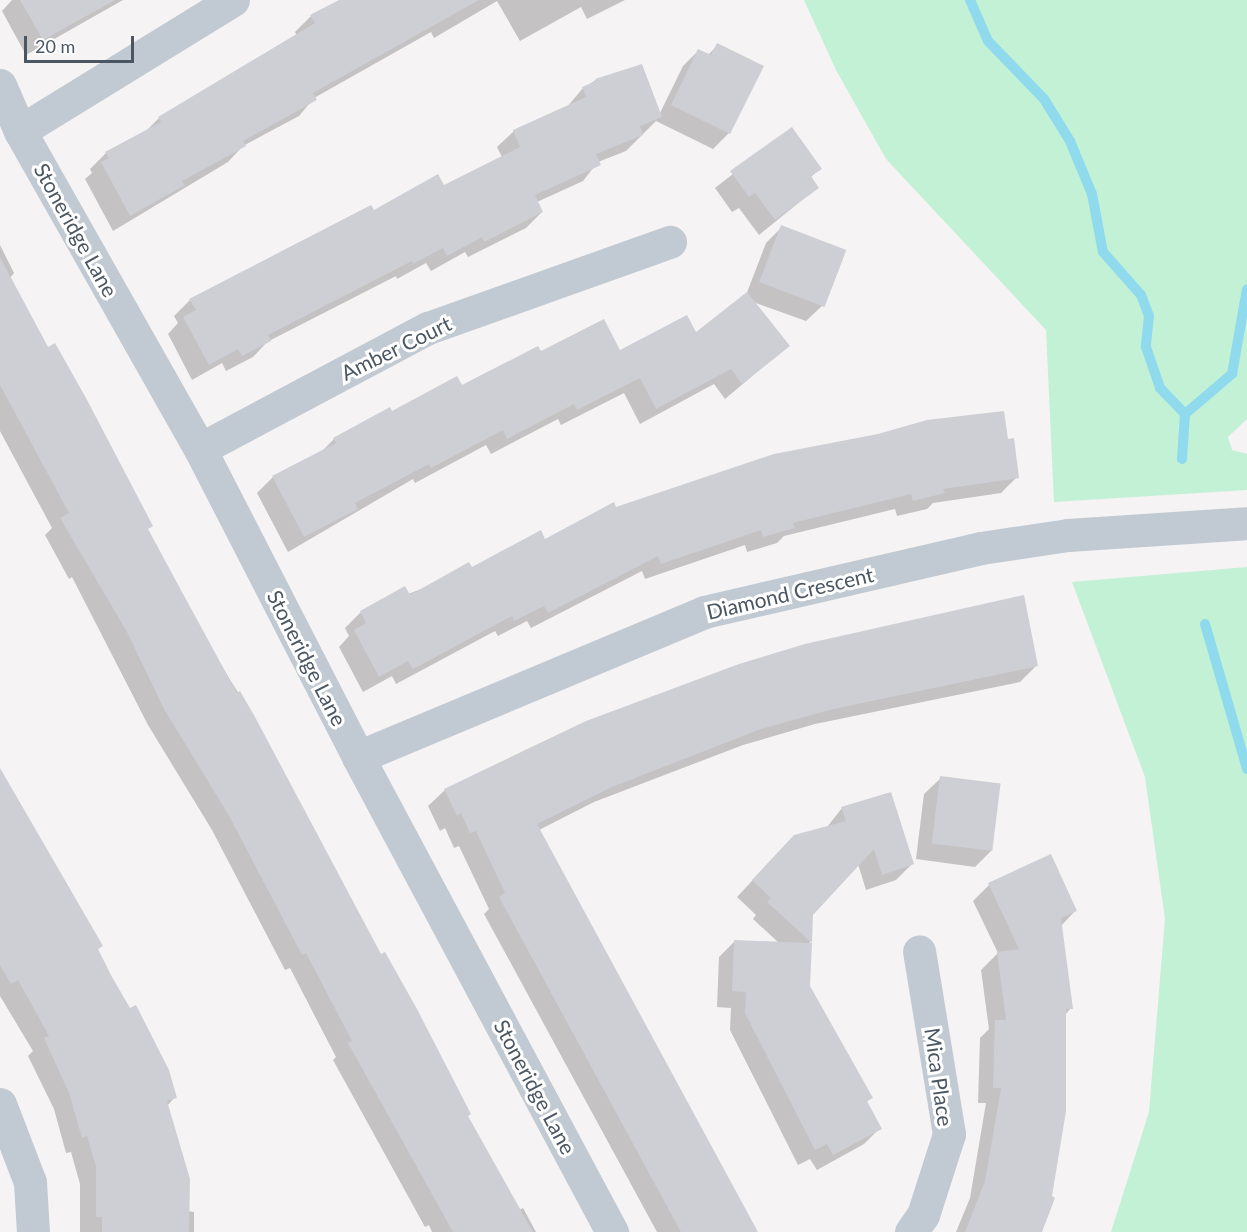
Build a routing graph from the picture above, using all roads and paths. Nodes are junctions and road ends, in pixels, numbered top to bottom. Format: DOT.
graph roads {
  1 [pos="233,0"];
  2 [pos="0,86"];
  3 [pos="20,131"];
  4 [pos="670,242"];
  5 [pos="200,449"];
  6 [pos="1247,523"];
  7 [pos="358,757"];
  8 [pos="919,951"];
  9 [pos="0,1104"];
  10 [pos="33,1232"];
  11 [pos="612,1232"];
  12 [pos="911,1232"];
  1 -- 3 [label="street"];
  2 -- 3 [label="street, Stoneridge Lane"];
  3 -- 5 [label="street, Stoneridge Lane"];
  4 -- 5 [label="street, Amber Court"];
  5 -- 7 [label="street, Stoneridge Lane"];
  6 -- 7 [label="street, Diamond Crescent"];
  7 -- 11 [label="street, Stoneridge Lane"];
  8 -- 12 [label="street, Mica Place"];
  9 -- 10 [label="street"];
}
